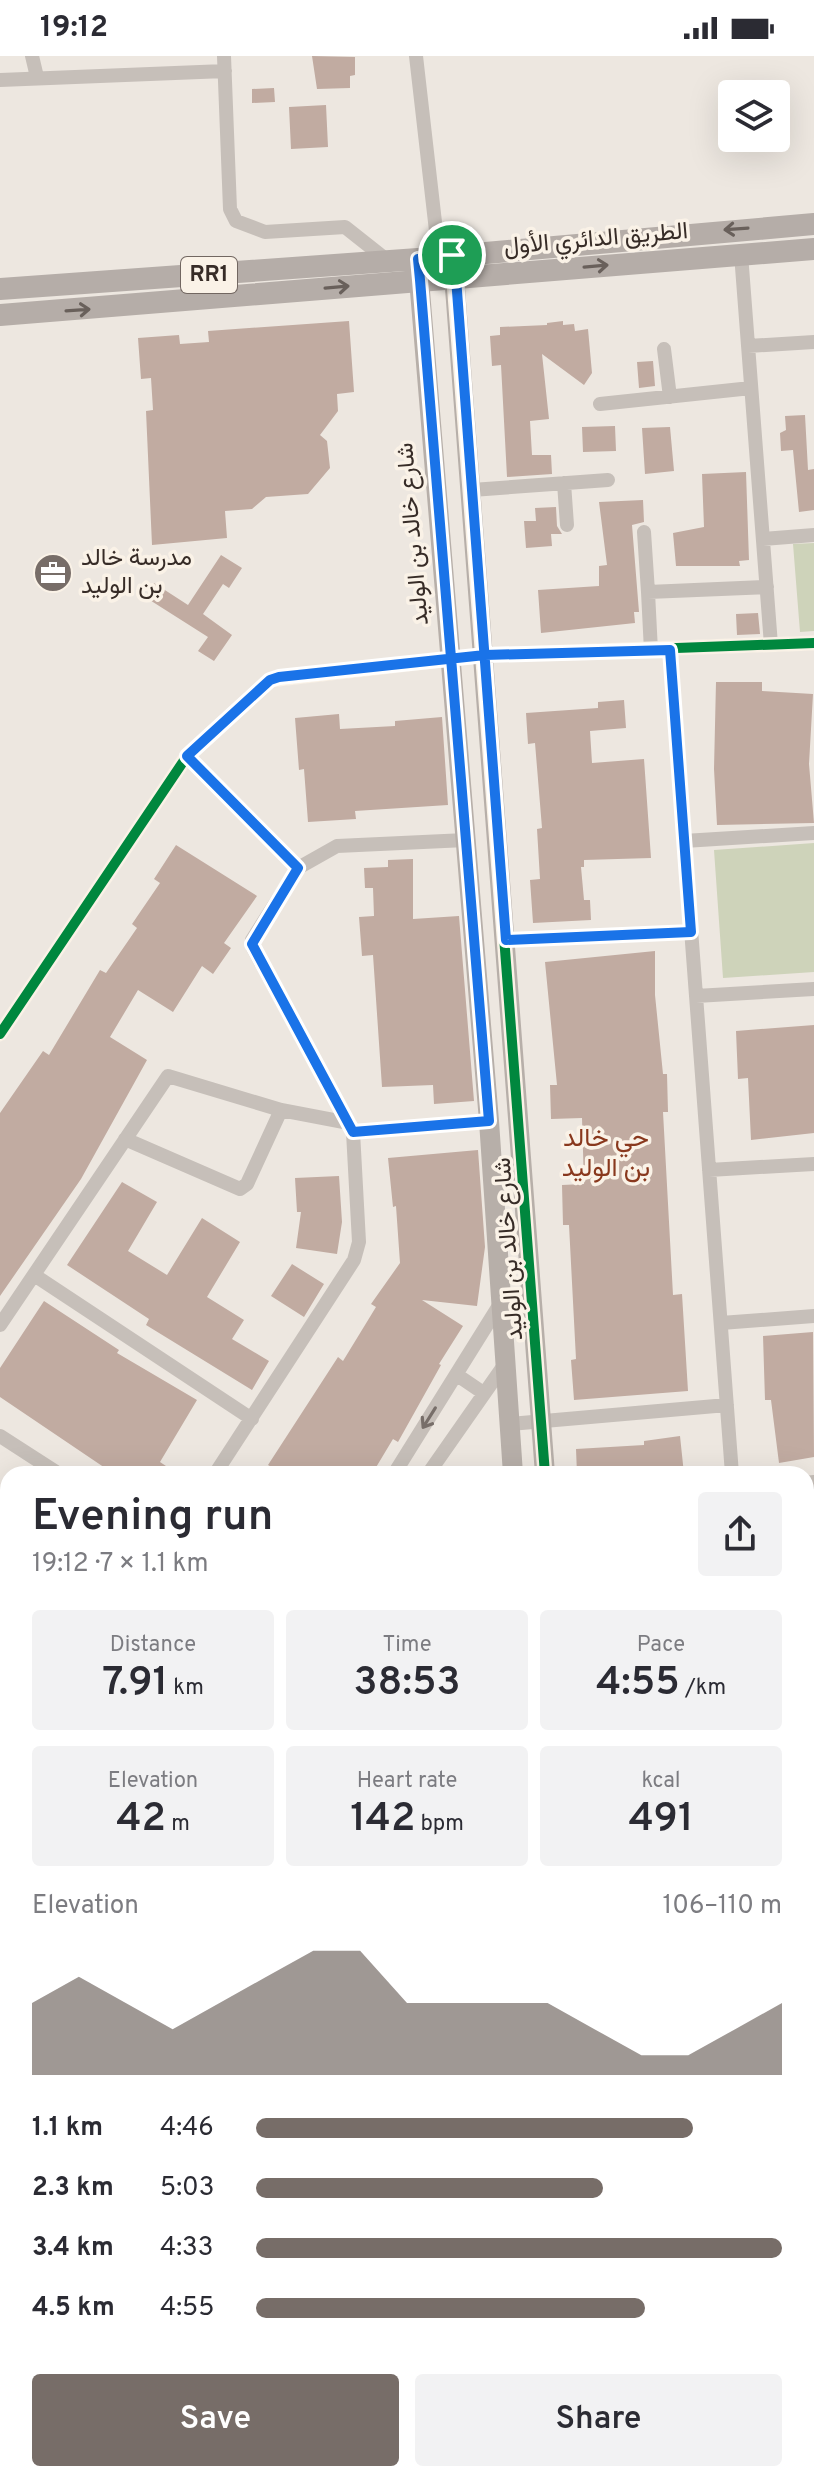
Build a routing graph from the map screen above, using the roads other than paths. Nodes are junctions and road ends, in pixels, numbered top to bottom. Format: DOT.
graph roads {
  1 [pos="32,56"];
  2 [pos="416,56"];
  3 [pos="224,64"];
  4 [pos="37,77"];
  5 [pos="0,80"];
  6 [pos="814,224"];
  7 [pos="814,249"];
  8 [pos="741,254"];
  9 [pos="388,261"];
  10 [pos="437,266"];
  11 [pos="0,289"];
  12 [pos="0,315"];
  13 [pos="814,342"];
  14 [pos="748,346"];
  15 [pos="664,349"];
  16 [pos="751,388"];
  17 [pos="670,397"];
  18 [pos="600,404"];
  19 [pos="608,480"];
  20 [pos="564,483"];
  21 [pos="472,490"];
  22 [pos="567,525"];
  23 [pos="644,532"];
  24 [pos="814,535"];
  25 [pos="763,539"];
  26 [pos="767,587"];
  27 [pos="648,592"];
  28 [pos="814,643"];
  29 [pos="771,645"];
  30 [pos="670,650"];
  31 [pos="651,651"];
  32 [pos="485,655"];
  33 [pos="451,659"];
  34 [pos="187,756"];
  35 [pos="814,833"];
  36 [pos="466,840"];
  37 [pos="684,841"];
  38 [pos="298,868"];
  39 [pos="691,932"];
  40 [pos="506,940"];
  41 [pos="814,989"];
  42 [pos="696,996"];
  43 [pos="0,1034"];
  44 [pos="281,1110"];
  45 [pos="489,1121"];
  46 [pos="351,1128"];
  47 [pos="125,1139"];
  48 [pos="814,1164"];
  49 [pos="709,1170"];
  50 [pos="34,1275"];
  51 [pos="500,1304"];
  52 [pos="814,1316"];
  53 [pos="721,1323"];
  54 [pos="0,1325"];
  55 [pos="507,1361"];
  56 [pos="457,1375"];
  57 [pos="482,1392"];
  58 [pos="727,1405"];
  59 [pos="252,1419"];
  60 [pos="544,1422"];
  61 [pos="510,1424"];
  62 [pos="0,1436"];
  63 [pos="47,1466"];
  64 [pos="220,1466"];
  65 [pos="399,1466"];
  66 [pos="433,1466"];
  67 [pos="513,1466"];
  68 [pos="545,1466"];
  69 [pos="731,1466"];
  1 -- 4 [label="street"];
  2 -- 10 [label="street"];
  3 -- 4 [label="street"];
  3 -- 9 [label="street"];
  4 -- 5 [label="street"];
  6 -- 10 [label="main road, الطريق الدائري الأول / RR1, one-way"];
  7 -- 8 [label="main road, الطريق الدائري الأول / RR1"];
  10 -- 8 [label="main road, الطريق الدائري الأول / RR1, one-way"];
  8 -- 14 [label="street"];
  9 -- 10 [label="main road, الطريق الدائري الأول / RR1"];
  9 -- 11 [label="main road, الطريق الدائري الأول / RR1"];
  12 -- 10 [label="main road, الطريق الدائري الأول / RR1, one-way"];
  10 -- 21 [label="street, شارع خالد بن الوليد"];
  10 -- 33 [label="street, شارع خالد بن الوليد"];
  13 -- 14 [label="street"];
  14 -- 16 [label="street"];
  15 -- 17 [label="street"];
  16 -- 17 [label="street"];
  16 -- 25 [label="street"];
  17 -- 18 [label="street"];
  19 -- 20 [label="street"];
  20 -- 21 [label="street"];
  20 -- 22 [label="street"];
  21 -- 32 [label="street, شارع خالد بن الوليد"];
  23 -- 27 [label="street"];
  24 -- 25 [label="street"];
  25 -- 26 [label="street"];
  26 -- 27 [label="street"];
  26 -- 29 [label="street"];
  27 -- 31 [label="street"];
  28 -- 29 [label="street"];
  29 -- 30 [label="street"];
  30 -- 31 [label="street"];
  30 -- 37 [label="street"];
  31 -- 32 [label="street"];
  32 -- 33 [label="street"];
  32 -- 40 [label="street, شارع خالد بن الوليد"];
  33 -- 34 [label="street"];
  33 -- 36 [label="street, شارع خالد بن الوليد"];
  34 -- 38 [label="street"];
  34 -- 43 [label="street"];
  35 -- 37 [label="street"];
  36 -- 38 [label="street"];
  36 -- 45 [label="street, شارع خالد بن الوليد"];
  37 -- 39 [label="street"];
  38 -- 46 [label="street"];
  39 -- 40 [label="street"];
  39 -- 42 [label="street"];
  40 -- 60 [label="street, شارع خالد بن الوليد"];
  41 -- 42 [label="street"];
  42 -- 49 [label="street"];
  44 -- 46 [label="street"];
  44 -- 47 [label="street"];
  44 -- 47 [label="street"];
  45 -- 46 [label="street"];
  45 -- 51 [label="street, شارع خالد بن الوليد"];
  46 -- 59 [label="street"];
  47 -- 50 [label="street"];
  48 -- 49 [label="street"];
  49 -- 53 [label="street"];
  50 -- 54 [label="street"];
  50 -- 59 [label="street"];
  51 -- 55 [label="street, شارع خالد بن الوليد"];
  51 -- 56 [label="street"];
  52 -- 53 [label="street"];
  53 -- 58 [label="street"];
  55 -- 57 [label="street"];
  55 -- 61 [label="street, شارع خالد بن الوليد"];
  56 -- 57 [label="street"];
  56 -- 65 [label="street, one-way"];
  57 -- 66 [label="street"];
  58 -- 60 [label="street"];
  58 -- 69 [label="street"];
  59 -- 64 [label="street"];
  60 -- 61 [label="street"];
  60 -- 68 [label="street, شارع خالد بن الوليد"];
  61 -- 67 [label="street, شارع خالد بن الوليد"];
  62 -- 63 [label="street"];
}
